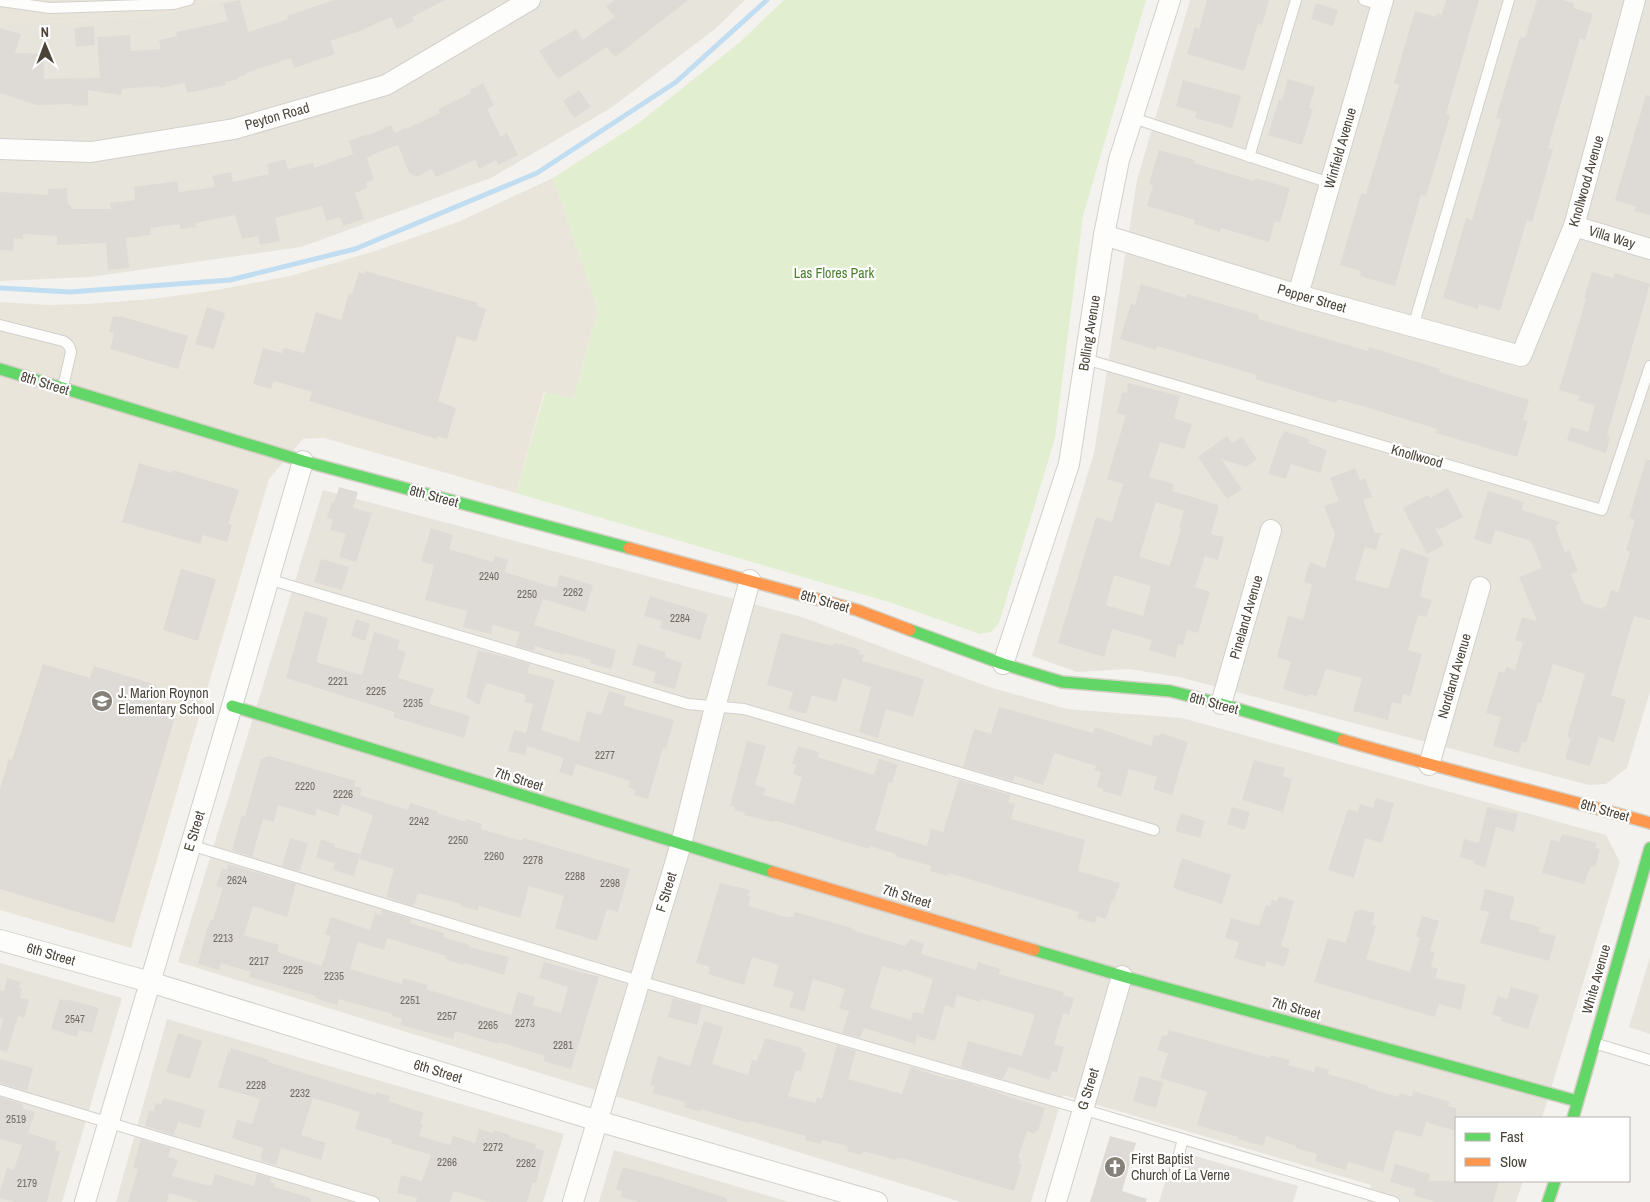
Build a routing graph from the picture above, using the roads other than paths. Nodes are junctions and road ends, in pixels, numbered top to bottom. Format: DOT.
graph roads {
  1 [pos="189,0"];
  2 [pos="530,0"];
  3 [pos="1170,0"];
  4 [pos="1296,0"];
  5 [pos="1508,0"];
  6 [pos="1635,0"];
  7 [pos="0,1"];
  8 [pos="1376,2"];
  9 [pos="1133,118"];
  10 [pos="0,148"];
  11 [pos="1249,157"];
  12 [pos="1330,183"];
  13 [pos="1574,226"];
  14 [pos="1104,234"];
  15 [pos="1650,249"];
  16 [pos="1298,295"];
  17 [pos="0,325"];
  18 [pos="1413,327"];
  19 [pos="1521,356"];
  20 [pos="1085,359"];
  21 [pos="1650,366"];
  22 [pos="0,369"];
  23 [pos="63,388"];
  24 [pos="303,460"];
  25 [pos="1271,530"];
  26 [pos="268,579"];
  27 [pos="750,580"];
  28 [pos="1480,588"];
  29 [pos="1003,664"];
  30 [pos="1221,704"];
  31 [pos="232,706"];
  32 [pos="714,707"];
  33 [pos="1429,765"];
  34 [pos="1650,823"];
  35 [pos="1154,830"];
  36 [pos="190,844"];
  37 [pos="681,844"];
  38 [pos="1650,848"];
  39 [pos="1643,899"];
  40 [pos="0,940"];
  41 [pos="1122,976"];
  42 [pos="639,981"];
  43 [pos="150,982"];
  44 [pos="1594,1042"];
  45 [pos="1650,1060"];
  46 [pos="0,1090"];
  47 [pos="1577,1101"];
  48 [pos="1082,1109"];
  49 [pos="1572,1117"];
  50 [pos="598,1121"];
  51 [pos="109,1122"];
  52 [pos="1183,1139"];
  53 [pos="1175,1169"];
  54 [pos="1554,1182"];
  55 [pos="85,1202"];
  56 [pos="374,1202"];
  57 [pos="573,1202"];
  58 [pos="877,1202"];
  59 [pos="1056,1202"];
  60 [pos="1394,1202"];
  61 [pos="1548,1202"];
  1 -- 7 [label="lane"];
  2 -- 10 [label="street, Peyton Road"];
  3 -- 9 [label="street, Bolling Avenue"];
  4 -- 11 [label="lane"];
  5 -- 18 [label="lane"];
  6 -- 13 [label="street, Knollwood Avenue"];
  8 -- 12 [label="street, Winfield Avenue"];
  9 -- 11 [label="lane"];
  9 -- 14 [label="street, Bolling Avenue"];
  11 -- 12 [label="lane"];
  12 -- 16 [label="street, Winfield Avenue"];
  13 -- 15 [label="street, Villa Way"];
  13 -- 19 [label="street, Knollwood Avenue"];
  14 -- 16 [label="street, Pepper Street"];
  14 -- 20 [label="street, Bolling Avenue"];
  16 -- 18 [label="street, Pepper Street"];
  17 -- 23 [label="lane"];
  18 -- 19 [label="street, Pepper Street"];
  20 -- 21 [label="lane, Knollwood"];
  20 -- 29 [label="street, Bolling Avenue"];
  22 -- 23 [label="street, 8th Street"];
  23 -- 24 [label="street, 8th Street"];
  24 -- 26 [label="street, E Street"];
  24 -- 27 [label="street, 8th Street"];
  25 -- 30 [label="street, Pineland Avenue"];
  26 -- 31 [label="street, E Street"];
  26 -- 32 [label="lane"];
  27 -- 29 [label="street, 8th Street"];
  27 -- 32 [label="street, F Street"];
  28 -- 33 [label="street, Nordland Avenue"];
  29 -- 30 [label="street, 8th Street"];
  30 -- 33 [label="street, 8th Street"];
  31 -- 36 [label="street, E Street"];
  31 -- 37 [label="street, 7th Street"];
  32 -- 35 [label="lane"];
  32 -- 37 [label="street, F Street"];
  33 -- 34 [label="street, 8th Street"];
  36 -- 42 [label="lane"];
  36 -- 43 [label="street, E Street"];
  37 -- 41 [label="street, 7th Street"];
  37 -- 42 [label="street, F Street"];
  38 -- 39 [label="street, White Avenue"];
  39 -- 44 [label="street, White Avenue"];
  40 -- 43 [label="street, 6th Street"];
  41 -- 47 [label="street, 7th Street"];
  41 -- 48 [label="street, G Street"];
  42 -- 48 [label="lane"];
  42 -- 50 [label="street, F Street"];
  43 -- 50 [label="street, 6th Street"];
  43 -- 51 [label="street, E Street"];
  44 -- 45 [label="lane"];
  44 -- 47 [label="street, White Avenue"];
  46 -- 51 [label="lane"];
  47 -- 49 [label="street, White Avenue"];
  48 -- 52 [label="lane"];
  48 -- 59 [label="street, G Street"];
  50 -- 57 [label="street, F Street"];
  50 -- 58 [label="street, 6th Street"];
  51 -- 55 [label="street, E Street"];
  51 -- 56 [label="lane"];
  52 -- 53 [label="lane"];
  52 -- 60 [label="lane"];
  54 -- 61 [label="street"];
}
